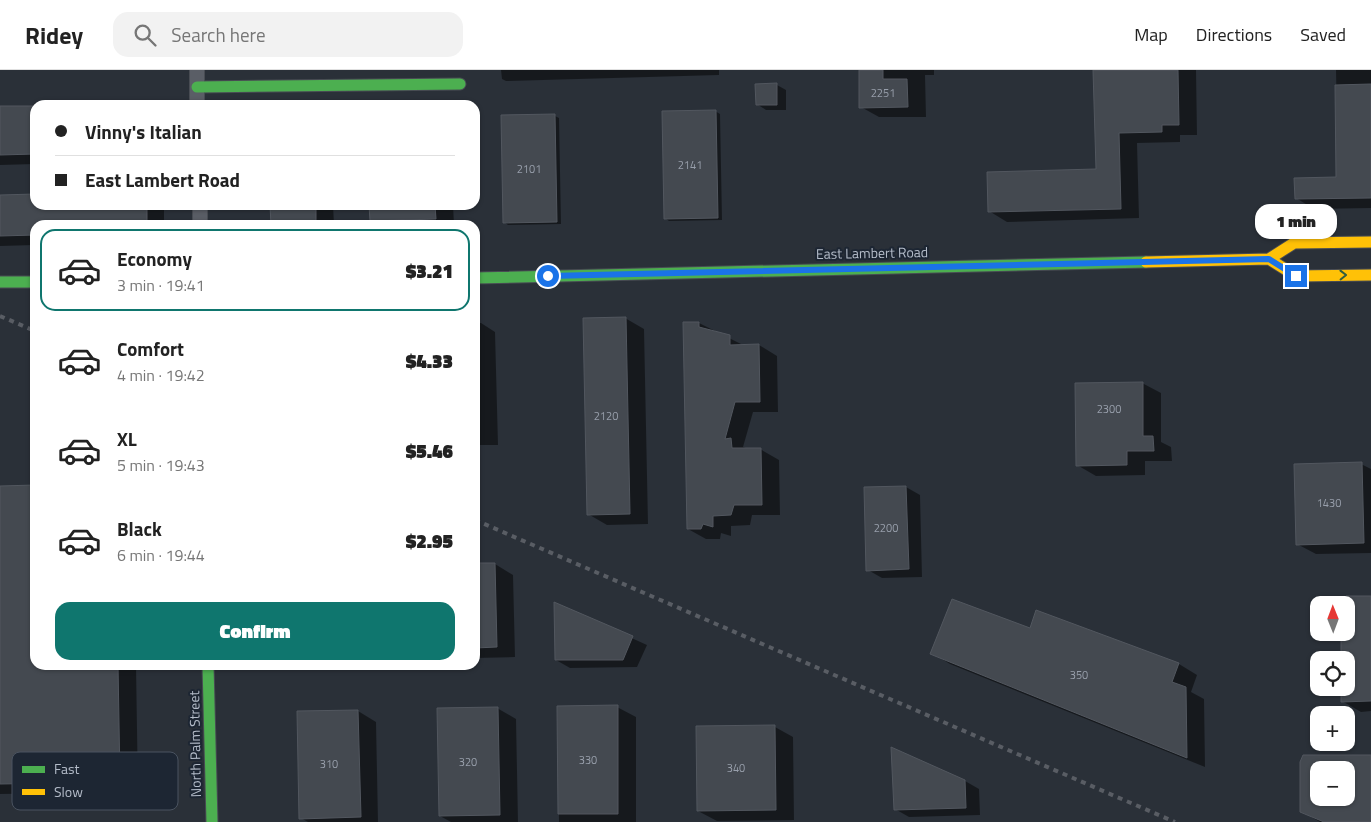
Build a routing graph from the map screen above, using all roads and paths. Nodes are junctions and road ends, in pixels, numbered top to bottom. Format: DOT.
graph roads {
  1 [pos="197,70"];
  2 [pos="460,84"];
  3 [pos="197,87"];
  4 [pos="197,100"];
  5 [pos="1371,242"];
  6 [pos="1269,259"];
  7 [pos="1371,275"];
  8 [pos="480,278"];
  9 [pos="0,282"];
  10 [pos="30,282"];
  11 [pos="208,670"];
  12 [pos="212,822"];
  1 -- 3 [label="street"];
  2 -- 3 [label="main road"];
  3 -- 4 [label="street"];
  5 -- 6 [label="main road"];
  6 -- 7 [label="main road, one-way"];
  6 -- 8 [label="main road, East Lambert Road"];
  9 -- 10 [label="main road"];
  11 -- 12 [label="main road, North Palm Street"];
}
